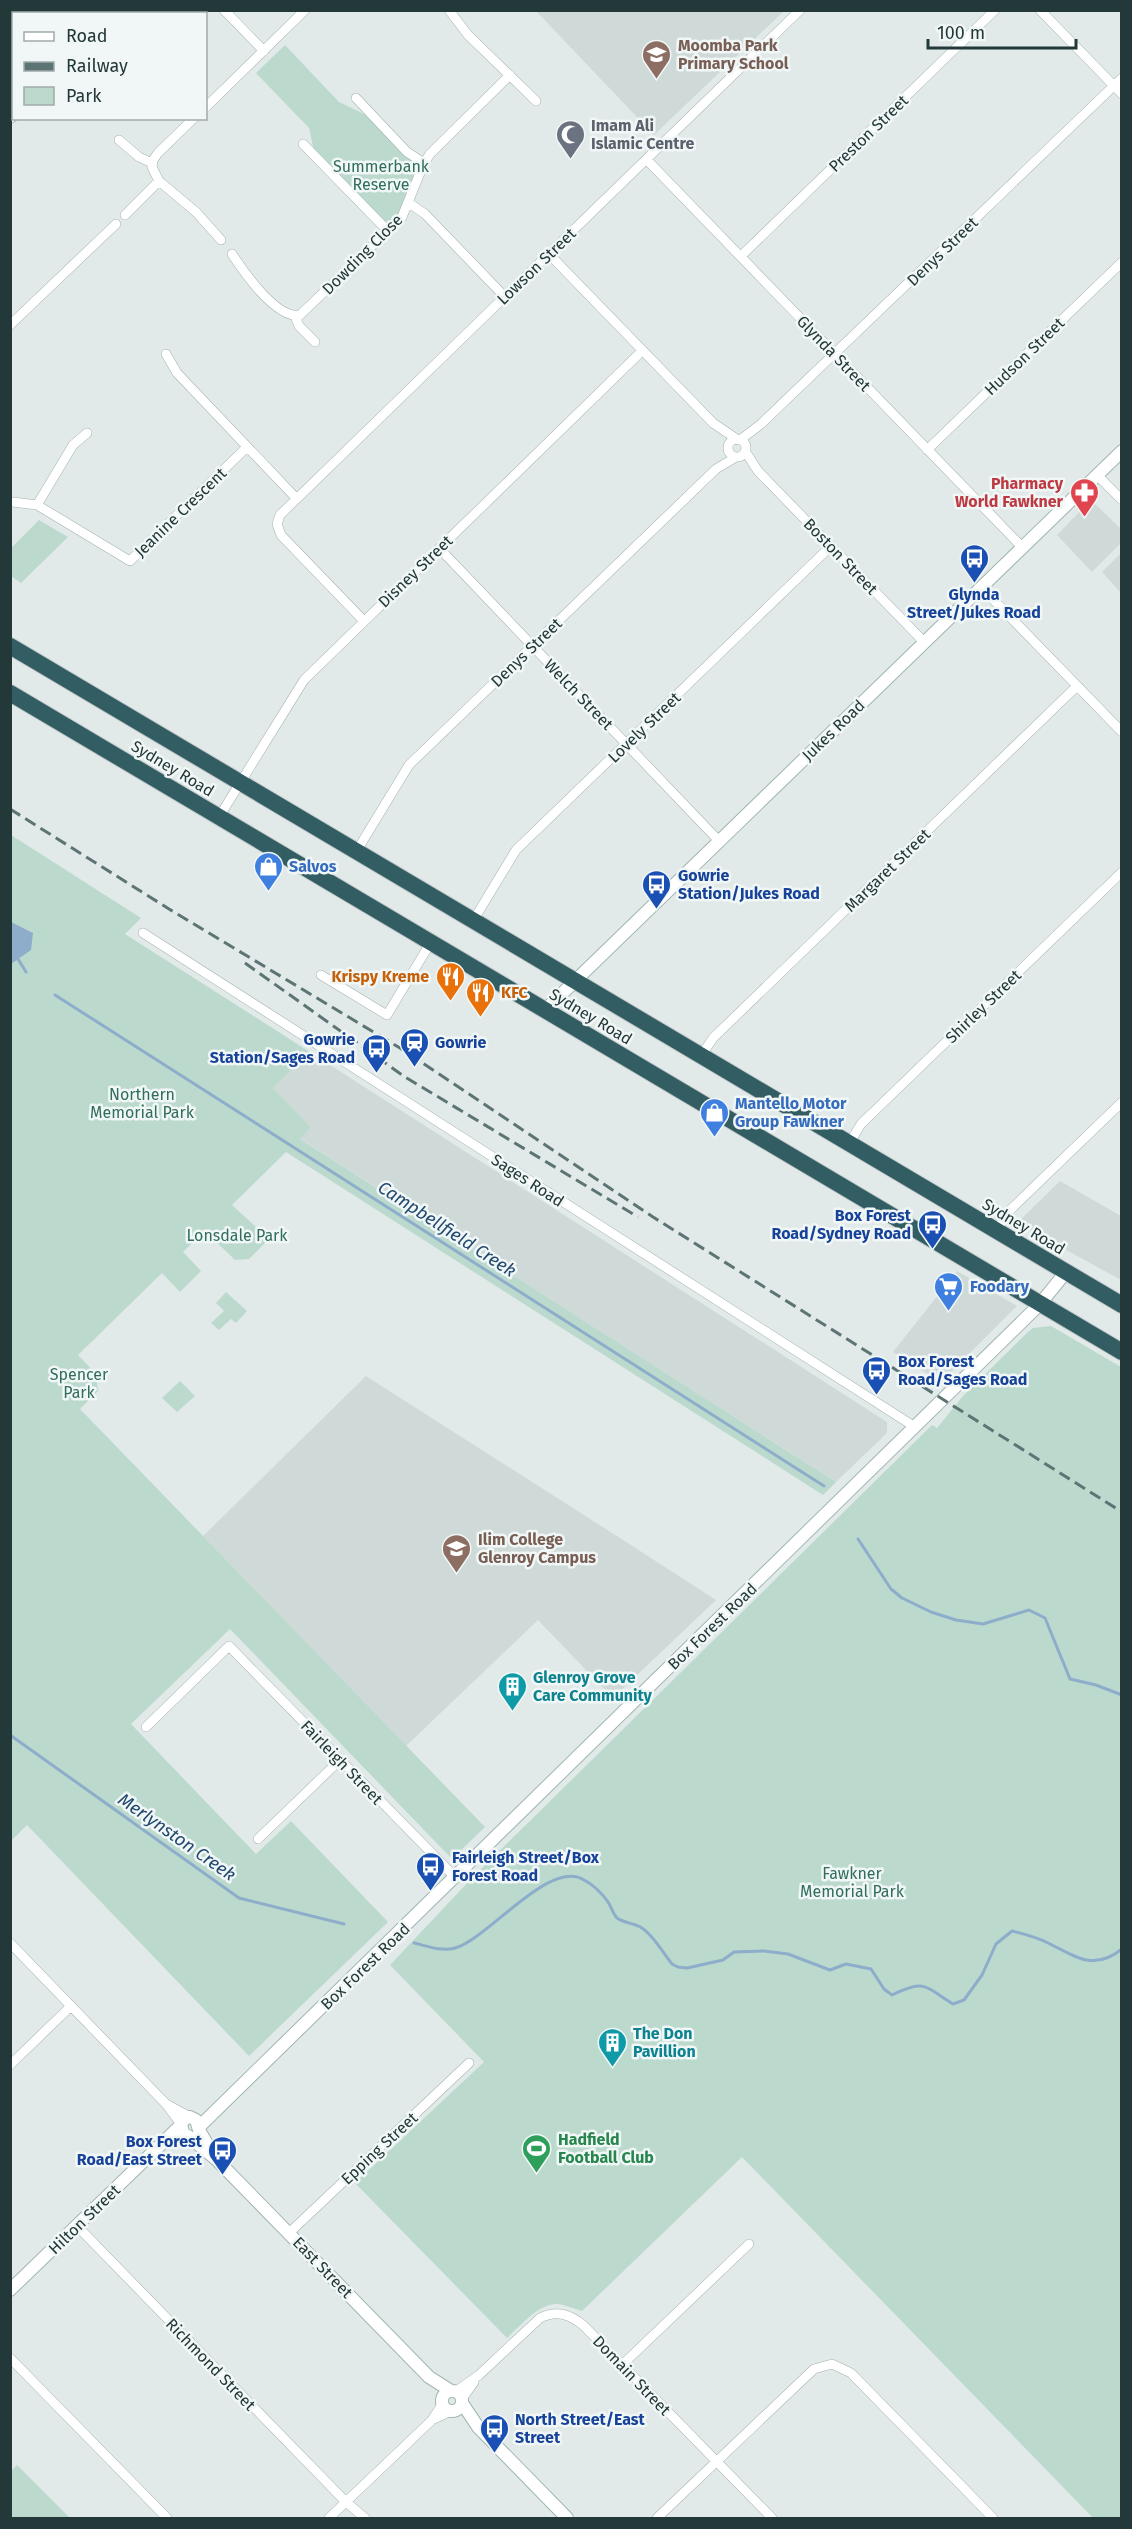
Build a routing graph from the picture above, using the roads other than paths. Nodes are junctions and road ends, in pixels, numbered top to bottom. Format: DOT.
graph roads {
  1 [pos="224,10"];
  2 [pos="305,10"];
  3 [pos="449,10"];
  4 [pos="800,10"];
  5 [pos="995,10"];
  6 [pos="1040,10"];
  7 [pos="264,51"];
  8 [pos="510,75"];
  9 [pos="1122,78"];
  10 [pos="1113,86"];
  11 [pos="1122,94"];
  12 [pos="356,98"];
  13 [pos="536,101"];
  14 [pos="207,106"];
  15 [pos="192,120"];
  16 [pos="119,140"];
  17 [pos="303,144"];
  18 [pos="647,159"];
  19 [pos="152,163"];
  20 [pos="424,163"];
  21 [pos="159,181"];
  22 [pos="409,203"];
  23 [pos="125,215"];
  24 [pos="116,224"];
  25 [pos="388,231"];
  26 [pos="221,240"];
  27 [pos="232,254"];
  28 [pos="549,254"];
  29 [pos="741,256"];
  30 [pos="1122,262"];
  31 [pos="504,297"];
  32 [pos="295,316"];
  33 [pos="10,326"];
  34 [pos="315,342"];
  35 [pos="642,351"];
  36 [pos="166,354"];
  37 [pos="835,354"];
  38 [pos="713,423"];
  39 [pos="762,424"];
  40 [pos="87,433"];
  41 [pos="739,440"];
  42 [pos="247,447"];
  43 [pos="728,447"];
  44 [pos="745,450"];
  45 [pos="927,450"];
  46 [pos="1122,451"];
  47 [pos="736,457"];
  48 [pos="716,469"];
  49 [pos="758,471"];
  50 [pos="1097,475"];
  51 [pos="296,498"];
  52 [pos="1122,500"];
  53 [pos="13,502"];
  54 [pos="37,505"];
  55 [pos="831,546"];
  56 [pos="1022,547"];
  57 [pos="439,548"];
  58 [pos="981,587"];
  59 [pos="364,621"];
  60 [pos="924,642"];
  61 [pos="10,646"];
  62 [pos="533,646"];
  63 [pos="1077,686"];
  64 [pos="10,693"];
  65 [pos="1122,732"];
  66 [pos="626,744"];
  67 [pos="240,783"];
  68 [pos="219,817"];
  69 [pos="718,840"];
  70 [pos="356,852"];
  71 [pos="1122,872"];
  72 [pos="473,921"];
  73 [pos="143,933"];
  74 [pos="431,942"];
  75 [pos="321,975"];
  76 [pos="574,980"];
  77 [pos="545,1010"];
  78 [pos="701,1056"];
  79 [pos="1122,1102"];
  80 [pos="849,1144"];
  81 [pos="997,1231"];
  82 [pos="1066,1272"];
  83 [pos="1040,1304"];
  84 [pos="1122,1305"];
  85 [pos="1122,1352"];
  86 [pos="915,1427"];
  87 [pos="146,1727"];
  88 [pos="340,1760"];
  89 [pos="258,1839"];
  90 [pos="456,1878"];
  91 [pos="10,1943"];
  92 [pos="71,2006"];
  93 [pos="468,2063"];
  94 [pos="10,2065"];
  95 [pos="224,2102"];
  96 [pos="190,2126"];
  97 [pos="77,2226"];
  98 [pos="289,2233"];
  99 [pos="749,2244"];
  100 [pos="10,2290"];
  101 [pos="10,2358"];
  102 [pos="622,2365"];
  103 [pos="453,2401"];
  104 [pos="716,2462"];
  105 [pos="346,2502"];
  106 [pos="167,2518"];
  107 [pos="329,2518"];
  108 [pos="365,2518"];
  109 [pos="567,2518"];
  110 [pos="657,2518"];
  111 [pos="772,2518"];
  112 [pos="993,2518"];
  1 -- 7 [label="street"];
  2 -- 7 [label="street"];
  3 -- 8 [label="street"];
  4 -- 18 [label="street, Lowson Street"];
  5 -- 29 [label="street, Preston Street"];
  6 -- 10 [label="street"];
  7 -- 14 [label="street"];
  8 -- 13 [label="street"];
  8 -- 20 [label="street, Dowding Close"];
  9 -- 10 [label="street, Denys Street"];
  10 -- 11 [label="street"];
  10 -- 37 [label="street, Denys Street"];
  12 -- 20 [label="street"];
  15 -- 19 [label="street"];
  16 -- 19 [label="street"];
  17 -- 25 [label="street"];
  18 -- 28 [label="street, Lowson Street"];
  18 -- 29 [label="street, Glynda Street"];
  19 -- 21 [label="street"];
  20 -- 22 [label="street, Dowding Close"];
  21 -- 23 [label="street"];
  21 -- 26 [label="street"];
  22 -- 25 [label="street, Dowding Close"];
  22 -- 31 [label="street"];
  24 -- 33 [label="street"];
  25 -- 32 [label="street, Dowding Close"];
  27 -- 32 [label="street"];
  28 -- 31 [label="street, Lowson Street"];
  28 -- 35 [label="street"];
  29 -- 37 [label="street, Glynda Street"];
  30 -- 45 [label="street, Hudson Street"];
  31 -- 51 [label="street, Lowson Street"];
  32 -- 34 [label="street"];
  35 -- 38 [label="street"];
  35 -- 57 [label="street, Disney Street"];
  36 -- 42 [label="street"];
  37 -- 39 [label="street, Denys Street"];
  37 -- 45 [label="street, Glynda Street"];
  38 -- 41 [label="street"];
  38 -- 43 [label="street"];
  39 -- 41 [label="street, Denys Street"];
  39 -- 44 [label="street, Denys Street"];
  40 -- 54 [label="street"];
  41 -- 43 [label="street"];
  41 -- 44 [label="street"];
  42 -- 51 [label="street"];
  42 -- 54 [label="street, Jeanine Crescent"];
  43 -- 47 [label="street"];
  43 -- 48 [label="street, Denys Street"];
  44 -- 47 [label="street"];
  44 -- 49 [label="street, Boston Street"];
  45 -- 56 [label="street, Glynda Street"];
  46 -- 50 [label="street, Jukes Road"];
  47 -- 48 [label="street, Denys Street"];
  47 -- 49 [label="street, Boston Street"];
  48 -- 62 [label="street, Denys Street"];
  49 -- 55 [label="street, Boston Street"];
  50 -- 52 [label="street"];
  50 -- 56 [label="street, Jukes Road"];
  51 -- 59 [label="street, Lowson Street"];
  53 -- 54 [label="street, Jeanine Crescent"];
  55 -- 60 [label="street, Boston Street"];
  55 -- 66 [label="street, Lovely Street"];
  56 -- 58 [label="street, Jukes Road"];
  57 -- 59 [label="street, Disney Street"];
  57 -- 62 [label="street, Welch Street"];
  58 -- 60 [label="street, Jukes Road"];
  58 -- 63 [label="street"];
  59 -- 67 [label="street, Disney Street"];
  60 -- 69 [label="street, Jukes Road"];
  61 -- 67 [label="highway, Sydney Road"];
  62 -- 66 [label="street, Welch Street"];
  62 -- 70 [label="street, Denys Street"];
  63 -- 65 [label="street"];
  63 -- 78 [label="street, Margaret Street"];
  64 -- 68 [label="highway, Sydney Road"];
  66 -- 69 [label="street, Welch Street"];
  66 -- 72 [label="street, Lovely Street"];
  67 -- 68 [label="street, Disney Street"];
  67 -- 70 [label="highway, Sydney Road"];
  68 -- 74 [label="highway, Sydney Road"];
  69 -- 76 [label="street, Jukes Road"];
  70 -- 72 [label="highway, Sydney Road"];
  71 -- 80 [label="street, Shirley Street"];
  72 -- 76 [label="highway, Sydney Road"];
  73 -- 86 [label="street, Sages Road"];
  74 -- 75 [label="street"];
  74 -- 77 [label="highway, Sydney Road"];
  76 -- 77 [label="street, Jukes Road"];
  76 -- 78 [label="highway, Sydney Road"];
  77 -- 83 [label="highway, Sydney Road"];
  78 -- 80 [label="highway, Sydney Road"];
  79 -- 81 [label="street"];
  80 -- 81 [label="highway, Sydney Road"];
  81 -- 82 [label="highway, Sydney Road"];
  82 -- 83 [label="street, Box Forest Road"];
  82 -- 84 [label="highway, Sydney Road"];
  83 -- 85 [label="highway, Sydney Road"];
  83 -- 86 [label="street, Box Forest Road"];
  86 -- 90 [label="street, Box Forest Road"];
  87 -- 88 [label="street, Fairleigh Street"];
  88 -- 89 [label="street"];
  88 -- 90 [label="street, Fairleigh Street"];
  90 -- 95 [label="street, Box Forest Road"];
  91 -- 92 [label="street"];
  92 -- 94 [label="street"];
  92 -- 96 [label="street"];
  93 -- 98 [label="street, Epping Street"];
  95 -- 96 [label="street, Hilton Street"];
  96 -- 97 [label="street, Hilton Street"];
  96 -- 98 [label="street, East Street"];
  97 -- 100 [label="street, Hilton Street"];
  97 -- 105 [label="street, Richmond Street"];
  98 -- 103 [label="street, East Street"];
  99 -- 102 [label="street"];
  101 -- 106 [label="street"];
  102 -- 103 [label="street, Domain Street"];
  102 -- 104 [label="street, Domain Street"];
  103 -- 105 [label="street, Domain Street"];
  103 -- 109 [label="street, East Street"];
  104 -- 110 [label="street"];
  104 -- 111 [label="street, Domain Street"];
  104 -- 112 [label="street"];
  105 -- 107 [label="street, Domain Street"];
  105 -- 108 [label="street, Richmond Street"];
}
